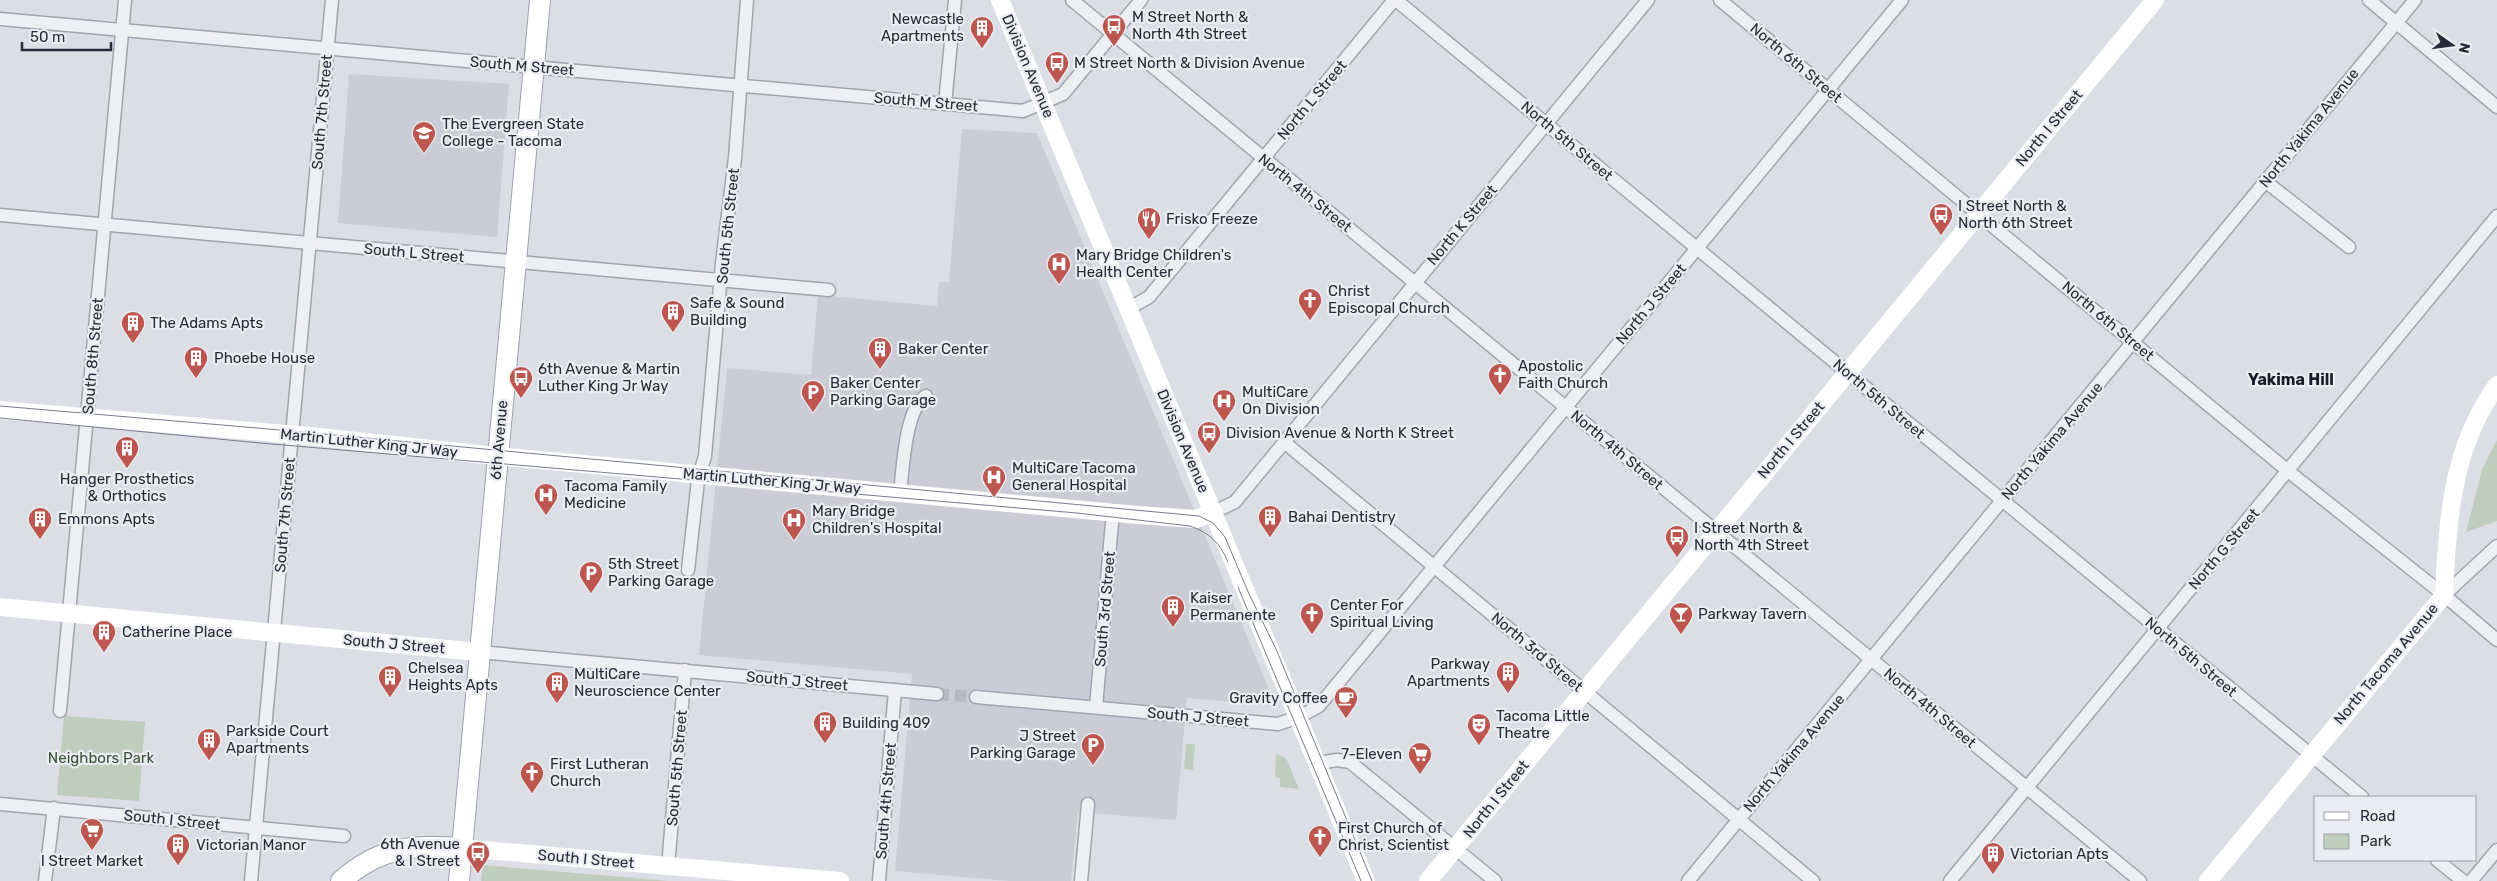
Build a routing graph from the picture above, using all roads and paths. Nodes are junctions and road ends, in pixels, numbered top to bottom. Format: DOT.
graph roads {
  1 [pos="125,0"];
  2 [pos="332,0"];
  3 [pos="540,0"];
  4 [pos="747,0"];
  5 [pos="954,0"];
  6 [pos="1000,0"];
  7 [pos="1072,0"];
  8 [pos="1141,0"];
  9 [pos="1395,0"];
  10 [pos="1648,0"];
  11 [pos="1720,0"];
  12 [pos="1902,0"];
  13 [pos="2155,0"];
  14 [pos="2369,0"];
  15 [pos="2414,0"];
  16 [pos="0,19"];
  17 [pos="2396,22"];
  18 [pos="123,30"];
  19 [pos="1113,34"];
  20 [pos="328,48"];
  21 [pos="534,67"];
  22 [pos="740,86"];
  23 [pos="1829,90"];
  24 [pos="1043,102"];
  25 [pos="945,104"];
  26 [pos="2497,107"];
  27 [pos="1546,124"];
  28 [pos="1264,158"];
  29 [pos="2266,181"];
  30 [pos="1978,214"];
  31 [pos="0,215"];
  32 [pos="2497,216"];
  33 [pos="105,224"];
  34 [pos="310,243"];
  35 [pos="2349,247"];
  36 [pos="1697,249"];
  37 [pos="516,262"];
  38 [pos="721,280"];
  39 [pos="1414,283"];
  40 [pos="829,290"];
  41 [pos="1128,308"];
  42 [pos="2134,342"];
  43 [pos="1847,373"];
  44 [pos="2497,385"];
  45 [pos="926,396"];
  46 [pos="1565,407"];
  47 [pos="0,410"];
  48 [pos="88,417"];
  49 [pos="291,434"];
  50 [pos="1284,442"];
  51 [pos="496,456"];
  52 [pos="2288,471"];
  53 [pos="700,474"];
  54 [pos="900,493"];
  55 [pos="2002,501"];
  56 [pos="1113,511"];
  57 [pos="1214,512"];
  58 [pos="1716,532"];
  59 [pos="2497,546"];
  60 [pos="1434,567"];
  61 [pos="688,570"];
  62 [pos="2444,595"];
  63 [pos="0,608"];
  64 [pos="69,614"];
  65 [pos="2158,629"];
  66 [pos="274,632"];
  67 [pos="2497,640"];
  68 [pos="480,652"];
  69 [pos="1871,660"];
  70 [pos="685,670"];
  71 [pos="895,690"];
  72 [pos="1584,691"];
  73 [pos="937,694"];
  74 [pos="976,697"];
  75 [pos="1096,707"];
  76 [pos="60,711"];
  77 [pos="1299,717"];
  78 [pos="2311,754"];
  79 [pos="1318,763"];
  80 [pos="2027,788"];
  81 [pos="2361,796"];
  82 [pos="0,804"];
  83 [pos="1088,804"];
  84 [pos="54,808"];
  85 [pos="1739,820"];
  86 [pos="256,828"];
  87 [pos="344,836"];
  88 [pos="462,848"];
  89 [pos="1454,850"];
  90 [pos="2497,850"];
  91 [pos="2438,861"];
  92 [pos="668,866"];
  93 [pos="45,881"];
  94 [pos="251,881"];
  95 [pos="341,881"];
  96 [pos="458,881"];
  97 [pos="840,881"];
  98 [pos="879,881"];
  99 [pos="1081,881"];
  100 [pos="1366,881"];
  101 [pos="1428,881"];
  102 [pos="1495,881"];
  103 [pos="1688,881"];
  104 [pos="1813,881"];
  105 [pos="1950,881"];
  106 [pos="2140,881"];
  107 [pos="2208,881"];
  108 [pos="2463,881"];
  109 [pos="2471,881"];
  1 -- 18 [label="street, South 8th Street"];
  2 -- 20 [label="street, South 7th Street"];
  3 -- 21 [label="main road, 6th Avenue"];
  4 -- 22 [label="street, South 5th Street"];
  5 -- 25 [label="street"];
  6 -- 24 [label="main road, Division Avenue"];
  7 -- 19 [label="street, North 4th Street"];
  8 -- 19 [label="street, South M Street"];
  9 -- 27 [label="street, North 5th Street"];
  9 -- 28 [label="street, North L Street"];
  10 -- 27 [label="street, North K Street"];
  11 -- 23 [label="street, North 6th Street"];
  12 -- 23 [label="street, North J Street"];
  13 -- 30 [label="main road, North I Street"];
  14 -- 17 [label="street"];
  15 -- 17 [label="street, North Yakima Avenue"];
  16 -- 18 [label="street, South M Street"];
  17 -- 26 [label="street"];
  17 -- 29 [label="street, North Yakima Avenue"];
  18 -- 20 [label="street, South M Street"];
  18 -- 33 [label="street, South 8th Street"];
  19 -- 24 [label="street, South M Street"];
  19 -- 28 [label="street, North 4th Street"];
  20 -- 21 [label="street, South M Street"];
  20 -- 34 [label="street, South 7th Street"];
  21 -- 22 [label="street, South M Street"];
  21 -- 37 [label="main road, 6th Avenue"];
  22 -- 25 [label="street, South M Street"];
  22 -- 38 [label="street, South 5th Street"];
  23 -- 30 [label="street, North 6th Street"];
  23 -- 36 [label="street, North J Street"];
  24 -- 25 [label="street, South M Street"];
  24 -- 41 [label="main road, Division Avenue"];
  27 -- 36 [label="street, North 5th Street"];
  27 -- 39 [label="street, North K Street"];
  28 -- 39 [label="street, North 4th Street"];
  28 -- 41 [label="street, North L Street"];
  29 -- 35 [label="street"];
  29 -- 42 [label="street, North Yakima Avenue"];
  30 -- 42 [label="street, North 6th Street"];
  30 -- 43 [label="main road, North I Street"];
  31 -- 33 [label="street, South L Street"];
  32 -- 52 [label="street, North G Street"];
  33 -- 34 [label="street, South L Street"];
  33 -- 48 [label="street, South 8th Street"];
  34 -- 37 [label="street, South L Street"];
  34 -- 49 [label="street, South 7th Street"];
  36 -- 43 [label="street, North 5th Street"];
  36 -- 46 [label="street, North J Street"];
  37 -- 38 [label="street, South L Street"];
  37 -- 51 [label="main road, 6th Avenue"];
  38 -- 40 [label="street, South L Street"];
  38 -- 53 [label="street, South 5th Street"];
  39 -- 46 [label="street, North 4th Street"];
  39 -- 50 [label="street, North K Street"];
  41 -- 57 [label="main road, Division Avenue"];
  42 -- 52 [label="street, North 6th Street"];
  42 -- 55 [label="street, North Yakima Avenue"];
  43 -- 55 [label="street, North 5th Street"];
  43 -- 58 [label="main road, North I Street"];
  44 -- 62 [label="main road, North Tacoma Avenue"];
  45 -- 54 [label="street"];
  46 -- 58 [label="street, North 4th Street"];
  46 -- 60 [label="street, North J Street"];
  47 -- 48 [label="main road, Martin Luther King Jr Way"];
  48 -- 49 [label="main road, Martin Luther King Jr Way"];
  48 -- 64 [label="street, South 8th Street"];
  49 -- 51 [label="main road, Martin Luther King Jr Way"];
  49 -- 66 [label="street, South 7th Street"];
  50 -- 57 [label="street, North K Street"];
  50 -- 60 [label="street, North 3rd Street"];
  51 -- 53 [label="main road, Martin Luther King Jr Way"];
  51 -- 68 [label="main road, 6th Avenue"];
  52 -- 62 [label="street, North 6th Street"];
  52 -- 65 [label="street, North G Street"];
  53 -- 54 [label="main road, Martin Luther King Jr Way"];
  53 -- 61 [label="street, South 5th Street"];
  54 -- 56 [label="main road, Martin Luther King Jr Way"];
  55 -- 65 [label="street, North 5th Street"];
  55 -- 69 [label="street, North Yakima Avenue"];
  56 -- 57 [label="main road, Martin Luther King Jr Way"];
  56 -- 75 [label="street, South 3rd Street"];
  57 -- 77 [label="main road, Division Avenue"];
  58 -- 69 [label="street, North 4th Street"];
  58 -- 72 [label="main road, North I Street"];
  59 -- 62 [label="street"];
  60 -- 72 [label="street, North 3rd Street"];
  60 -- 77 [label="street, North J Street"];
  62 -- 67 [label="street, North 6th Street"];
  62 -- 78 [label="main road, North Tacoma Avenue"];
  63 -- 64 [label="main road, South J Street"];
  64 -- 66 [label="main road, South J Street"];
  64 -- 76 [label="street, South 8th Street"];
  65 -- 78 [label="street, North 5th Street"];
  65 -- 80 [label="street, North G Street"];
  66 -- 68 [label="main road, South J Street"];
  66 -- 86 [label="street, South 7th Street"];
  68 -- 70 [label="street, South J Street"];
  68 -- 88 [label="main road, 6th Avenue"];
  69 -- 80 [label="street, North 4th Street"];
  69 -- 85 [label="street, North Yakima Avenue"];
  70 -- 71 [label="street, South J Street"];
  70 -- 92 [label="street, South 5th Street"];
  71 -- 73 [label="street, South J Street"];
  71 -- 98 [label="street, South 4th Street"];
  72 -- 85 [label="street, North 3rd Street"];
  72 -- 89 [label="main road, North I Street"];
  74 -- 75 [label="street, South J Street"];
  75 -- 77 [label="street, South J Street"];
  77 -- 79 [label="main road, Division Avenue"];
  78 -- 81 [label="street, North 5th Street"];
  78 -- 107 [label="main road, North Tacoma Avenue"];
  79 -- 89 [label="street"];
  79 -- 100 [label="main road, Division Avenue"];
  80 -- 105 [label="street, North G Street"];
  80 -- 106 [label="street, North 4th Street"];
  82 -- 84 [label="street, South I Street"];
  83 -- 99 [label="street"];
  84 -- 86 [label="street, South I Street"];
  84 -- 93 [label="street"];
  85 -- 103 [label="street, North Yakima Avenue"];
  85 -- 104 [label="street, North 3rd Street"];
  86 -- 87 [label="street, South I Street"];
  86 -- 94 [label="street, South 7th Street"];
  88 -- 92 [label="main road, South I Street"];
  88 -- 95 [label="main road, South I Street"];
  88 -- 96 [label="main road, 6th Avenue"];
  89 -- 101 [label="main road, North I Street"];
  89 -- 102 [label="street"];
  90 -- 109 [label="street"];
  91 -- 108 [label="street"];
  92 -- 97 [label="main road, South I Street"];
}
